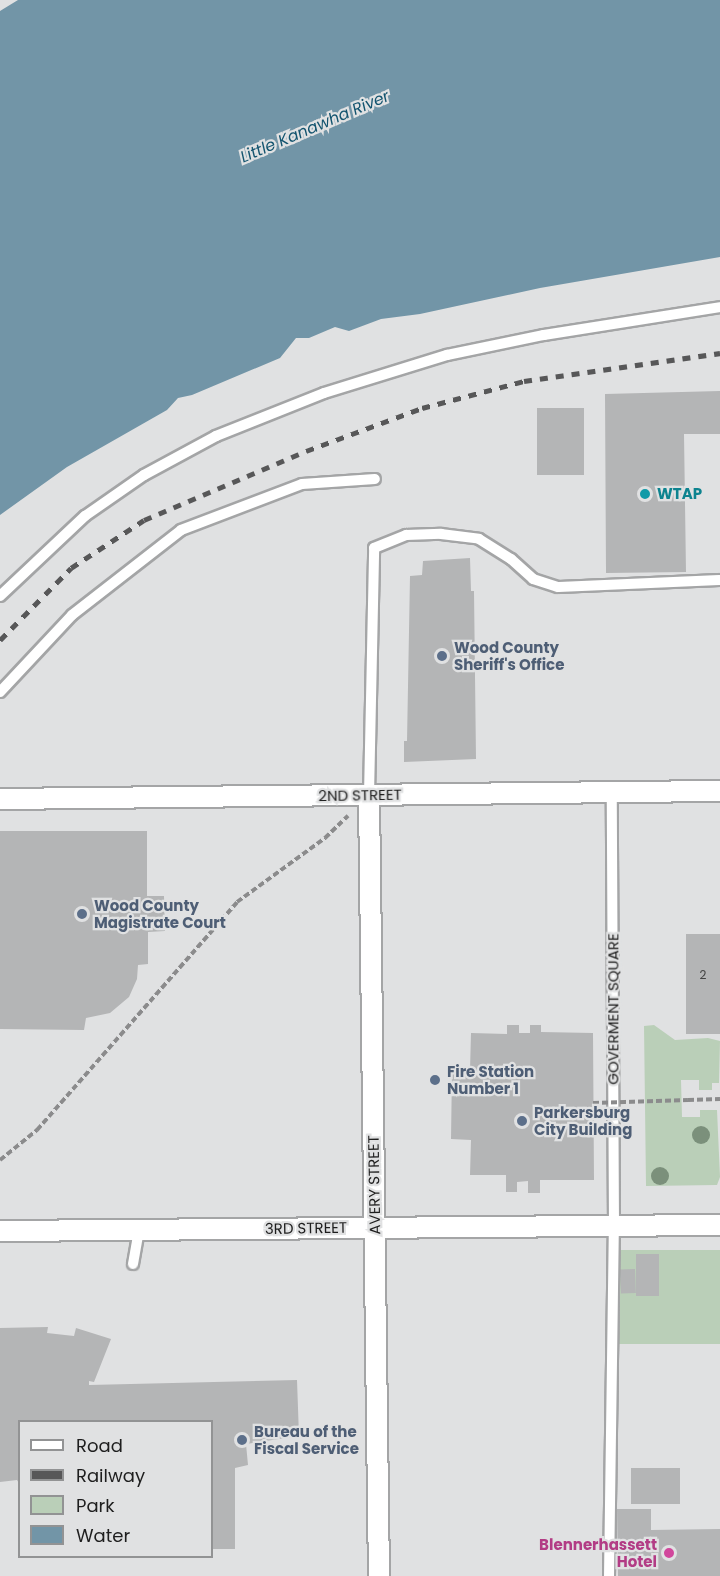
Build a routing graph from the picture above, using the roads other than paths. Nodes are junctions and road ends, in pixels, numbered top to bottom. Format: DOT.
graph roads {
  1 [pos="720,307"];
  2 [pos="375,479"];
  3 [pos="720,580"];
  4 [pos="0,596"];
  5 [pos="0,692"];
  6 [pos="720,791"];
  7 [pos="612,792"];
  8 [pos="369,795"];
  9 [pos="0,799"];
  10 [pos="720,1225"];
  11 [pos="614,1226"];
  12 [pos="375,1228"];
  13 [pos="139,1230"];
  14 [pos="0,1231"];
  15 [pos="133,1264"];
  16 [pos="380,1576"];
  17 [pos="609,1576"];
  1 -- 4 [label="lane"];
  2 -- 5 [label="lane"];
  3 -- 8 [label="lane"];
  6 -- 7 [label="street, 2ND STREET"];
  7 -- 8 [label="street, 2ND STREET"];
  7 -- 11 [label="lane, GOVERMENT SQUARE"];
  8 -- 9 [label="street, 2ND STREET"];
  8 -- 12 [label="street, AVERY STREET"];
  10 -- 11 [label="street, 3RD STREET"];
  11 -- 12 [label="street, 3RD STREET"];
  11 -- 17 [label="lane, GOVERMENT SQUARE"];
  12 -- 13 [label="street, 3RD STREET"];
  12 -- 16 [label="street, AVERY STREET"];
  13 -- 14 [label="street, 3RD STREET"];
  13 -- 15 [label="lane"];
}
